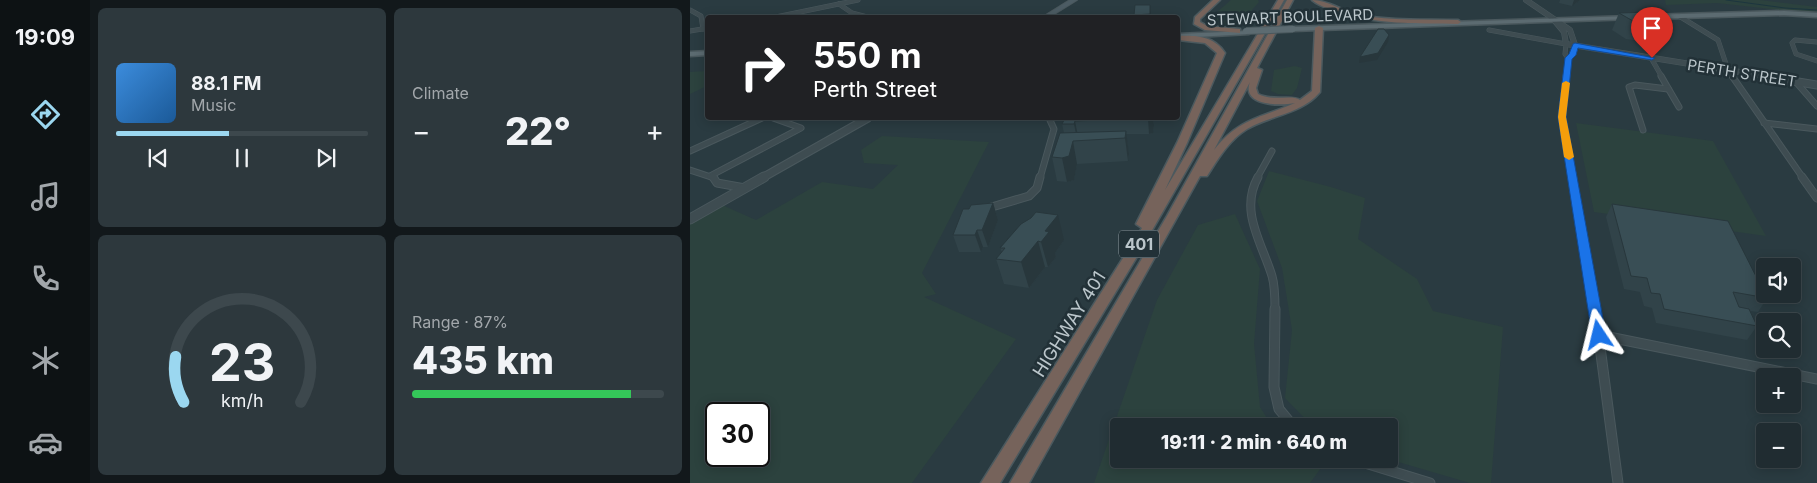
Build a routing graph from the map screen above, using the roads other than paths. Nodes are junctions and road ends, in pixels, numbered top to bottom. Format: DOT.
graph roads {
  1 [pos="858,0"];
  2 [pos="1074,0"];
  3 [pos="1212,0"];
  4 [pos="1217,0"];
  5 [pos="1272,0"];
  6 [pos="1281,0"];
  7 [pos="1290,0"];
  8 [pos="1315,0"];
  9 [pos="1526,0"];
  10 [pos="839,4"];
  11 [pos="690,10"];
  12 [pos="786,15"];
  13 [pos="860,15"];
  14 [pos="1048,15"];
  15 [pos="1679,16"];
  16 [pos="1817,16"];
  17 [pos="1554,20"];
  18 [pos="1188,22"];
  19 [pos="1458,22"];
  20 [pos="705,28"];
  21 [pos="1316,29"];
  22 [pos="1489,30"];
  23 [pos="690,31"];
  24 [pos="1237,31"];
  25 [pos="1246,32"];
  26 [pos="1262,33"];
  27 [pos="1182,34"];
  28 [pos="1817,42"];
  29 [pos="1566,44"];
  30 [pos="1575,45"];
  31 [pos="690,54"];
  32 [pos="705,54"];
  33 [pos="1260,54"];
  34 [pos="1568,58"];
  35 [pos="1652,58"];
  36 [pos="1817,61"];
  37 [pos="1728,70"];
  38 [pos="1796,82"];
  39 [pos="1817,85"];
  40 [pos="1668,89"];
  41 [pos="1817,106"];
  42 [pos="1679,107"];
  43 [pos="758,120"];
  44 [pos="779,120"];
  45 [pos="864,120"];
  46 [pos="1049,120"];
  47 [pos="1764,123"];
  48 [pos="1643,130"];
  49 [pos="1817,130"];
  50 [pos="1272,151"];
  51 [pos="690,152"];
  52 [pos="690,170"];
  53 [pos="710,176"];
  54 [pos="745,188"];
  55 [pos="1817,198"];
  56 [pos="984,209"];
  57 [pos="1172,216"];
  58 [pos="690,219"];
  59 [pos="1129,260"];
  60 [pos="1599,335"];
  61 [pos="1817,379"];
  62 [pos="1286,418"];
  63 [pos="1381,468"];
  64 [pos="990,483"];
  65 [pos="1019,483"];
  66 [pos="1430,483"];
  67 [pos="1618,483"];
  1 -- 10 [label="street"];
  2 -- 14 [label="main road"];
  3 -- 18 [label="highway"];
  4 -- 24 [label="highway"];
  5 -- 26 [label="highway"];
  6 -- 26 [label="highway, HIGHWAY 401 / 401"];
  7 -- 33 [label="highway, HIGHWAY 401 / 401"];
  8 -- 19 [label="highway"];
  9 -- 17 [label="street"];
  10 -- 12 [label="street"];
  10 -- 13 [label="street"];
  11 -- 20 [label="street"];
  15 -- 16 [label="main road, STEWART BOULEVARD"];
  15 -- 17 [label="main road, STEWART BOULEVARD"];
  15 -- 37 [label="street"];
  17 -- 19 [label="main road, STEWART BOULEVARD"];
  17 -- 21 [label="main road, STEWART BOULEVARD"];
  17 -- 29 [label="street"];
  17 -- 30 [label="street"];
  19 -- 21 [label="main road, STEWART BOULEVARD"];
  20 -- 23 [label="street"];
  21 -- 25 [label="main road, STEWART BOULEVARD, bridge"];
  21 -- 33 [label="highway"];
  21 -- 57 [label="highway"];
  22 -- 29 [label="street, PERTH STREET"];
  24 -- 25 [label="main road, STEWART BOULEVARD"];
  24 -- 27 [label="main road, STEWART BOULEVARD"];
  25 -- 27 [label="main road, STEWART BOULEVARD"];
  26 -- 59 [label="highway, HIGHWAY 401 / 401"];
  27 -- 59 [label="highway"];
  28 -- 36 [label="street"];
  29 -- 30 [label="street, PERTH STREET"];
  29 -- 34 [label="street"];
  30 -- 34 [label="street"];
  30 -- 35 [label="street, PERTH STREET"];
  31 -- 32 [label="main road"];
  33 -- 57 [label="highway, HIGHWAY 401 / 401"];
  34 -- 60 [label="street"];
  35 -- 37 [label="street, PERTH STREET"];
  35 -- 40 [label="street"];
  37 -- 38 [label="street, PERTH STREET"];
  37 -- 47 [label="street"];
  38 -- 39 [label="street, PERTH STREET"];
  38 -- 41 [label="street"];
  40 -- 42 [label="street"];
  40 -- 48 [label="street"];
  43 -- 51 [label="street"];
  44 -- 53 [label="street"];
  45 -- 54 [label="street"];
  46 -- 56 [label="street"];
  47 -- 49 [label="street"];
  47 -- 55 [label="street"];
  50 -- 62 [label="street"];
  52 -- 53 [label="street"];
  53 -- 54 [label="street"];
  54 -- 58 [label="street"];
  57 -- 65 [label="highway, HIGHWAY 401 / 401"];
  59 -- 64 [label="highway, HIGHWAY 401 / 401"];
  60 -- 61 [label="street"];
  60 -- 67 [label="street"];
  63 -- 66 [label="street"];
}
